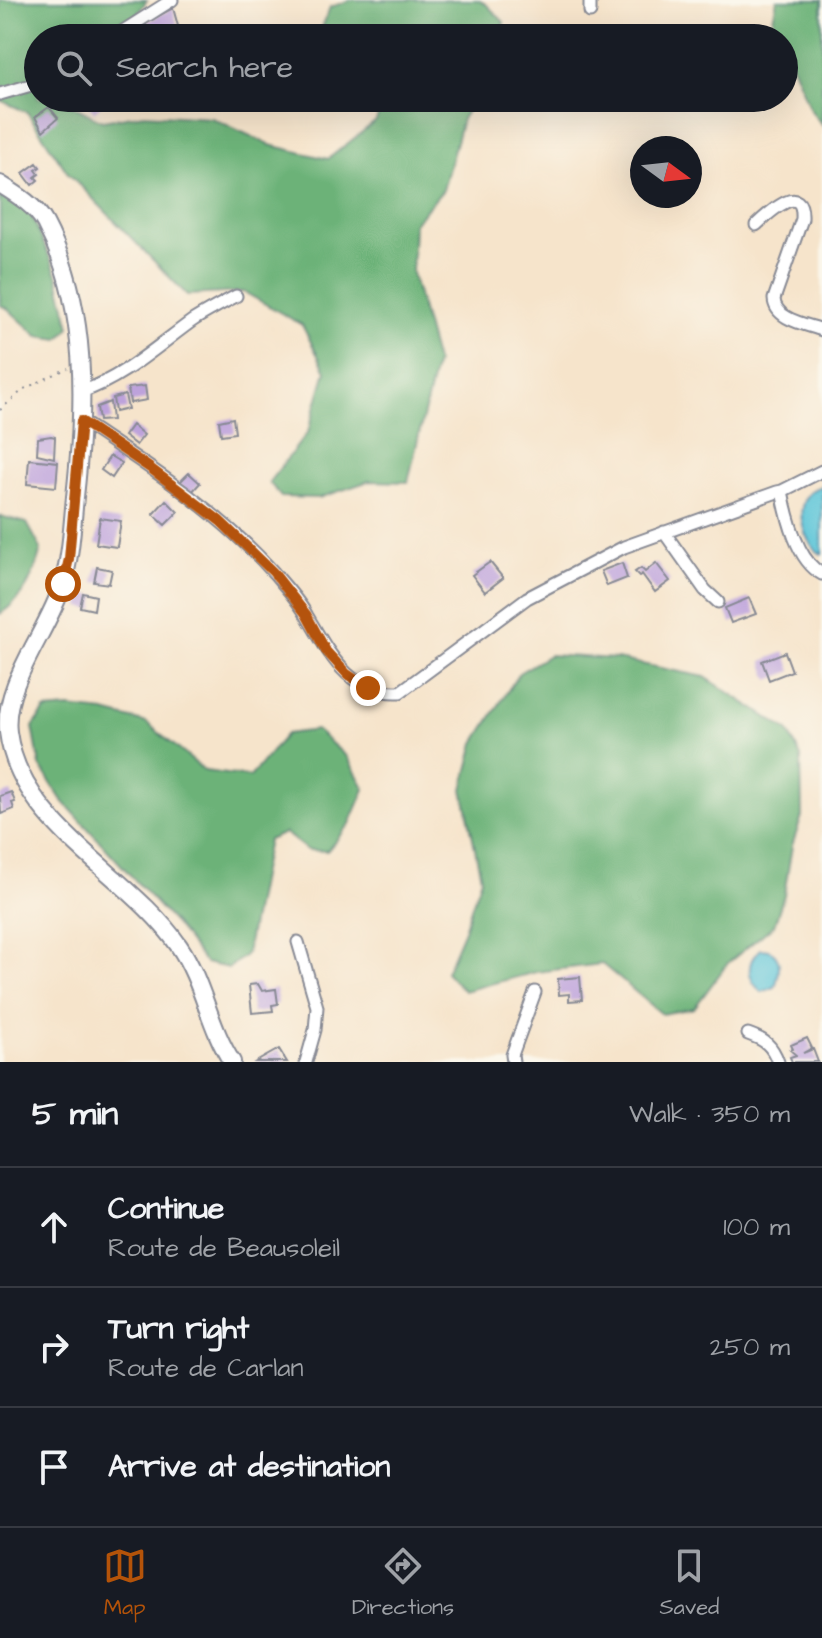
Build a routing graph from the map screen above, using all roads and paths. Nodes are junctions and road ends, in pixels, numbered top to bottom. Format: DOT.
graph roads {
  1 [pos="172,0"];
  2 [pos="134,24"];
  3 [pos="24,87"];
  4 [pos="0,94"];
  5 [pos="0,184"];
  6 [pos="756,225"];
  7 [pos="236,296"];
  8 [pos="822,330"];
  9 [pos="80,363"];
  10 [pos="81,392"];
  11 [pos="0,410"];
  12 [pos="81,421"];
  13 [pos="822,471"];
  14 [pos="782,491"];
  15 [pos="664,532"];
  16 [pos="822,574"];
  17 [pos="718,602"];
  18 [pos="298,942"];
  19 [pos="535,992"];
  20 [pos="748,1034"];
  21 [pos="232,1062"];
  22 [pos="306,1062"];
  23 [pos="513,1062"];
  24 [pos="778,1062"];
  1 -- 2 [label="street"];
  3 -- 4 [label="street"];
  5 -- 9 [label="street"];
  6 -- 8 [label="street"];
  7 -- 10 [label="street"];
  9 -- 10 [label="street"];
  9 -- 11 [label="path"];
  10 -- 12 [label="street"];
  12 -- 15 [label="street"];
  12 -- 21 [label="street"];
  13 -- 14 [label="street"];
  14 -- 15 [label="street"];
  14 -- 16 [label="street"];
  15 -- 17 [label="street"];
  18 -- 22 [label="street"];
  19 -- 23 [label="street"];
  20 -- 24 [label="street"];
}
